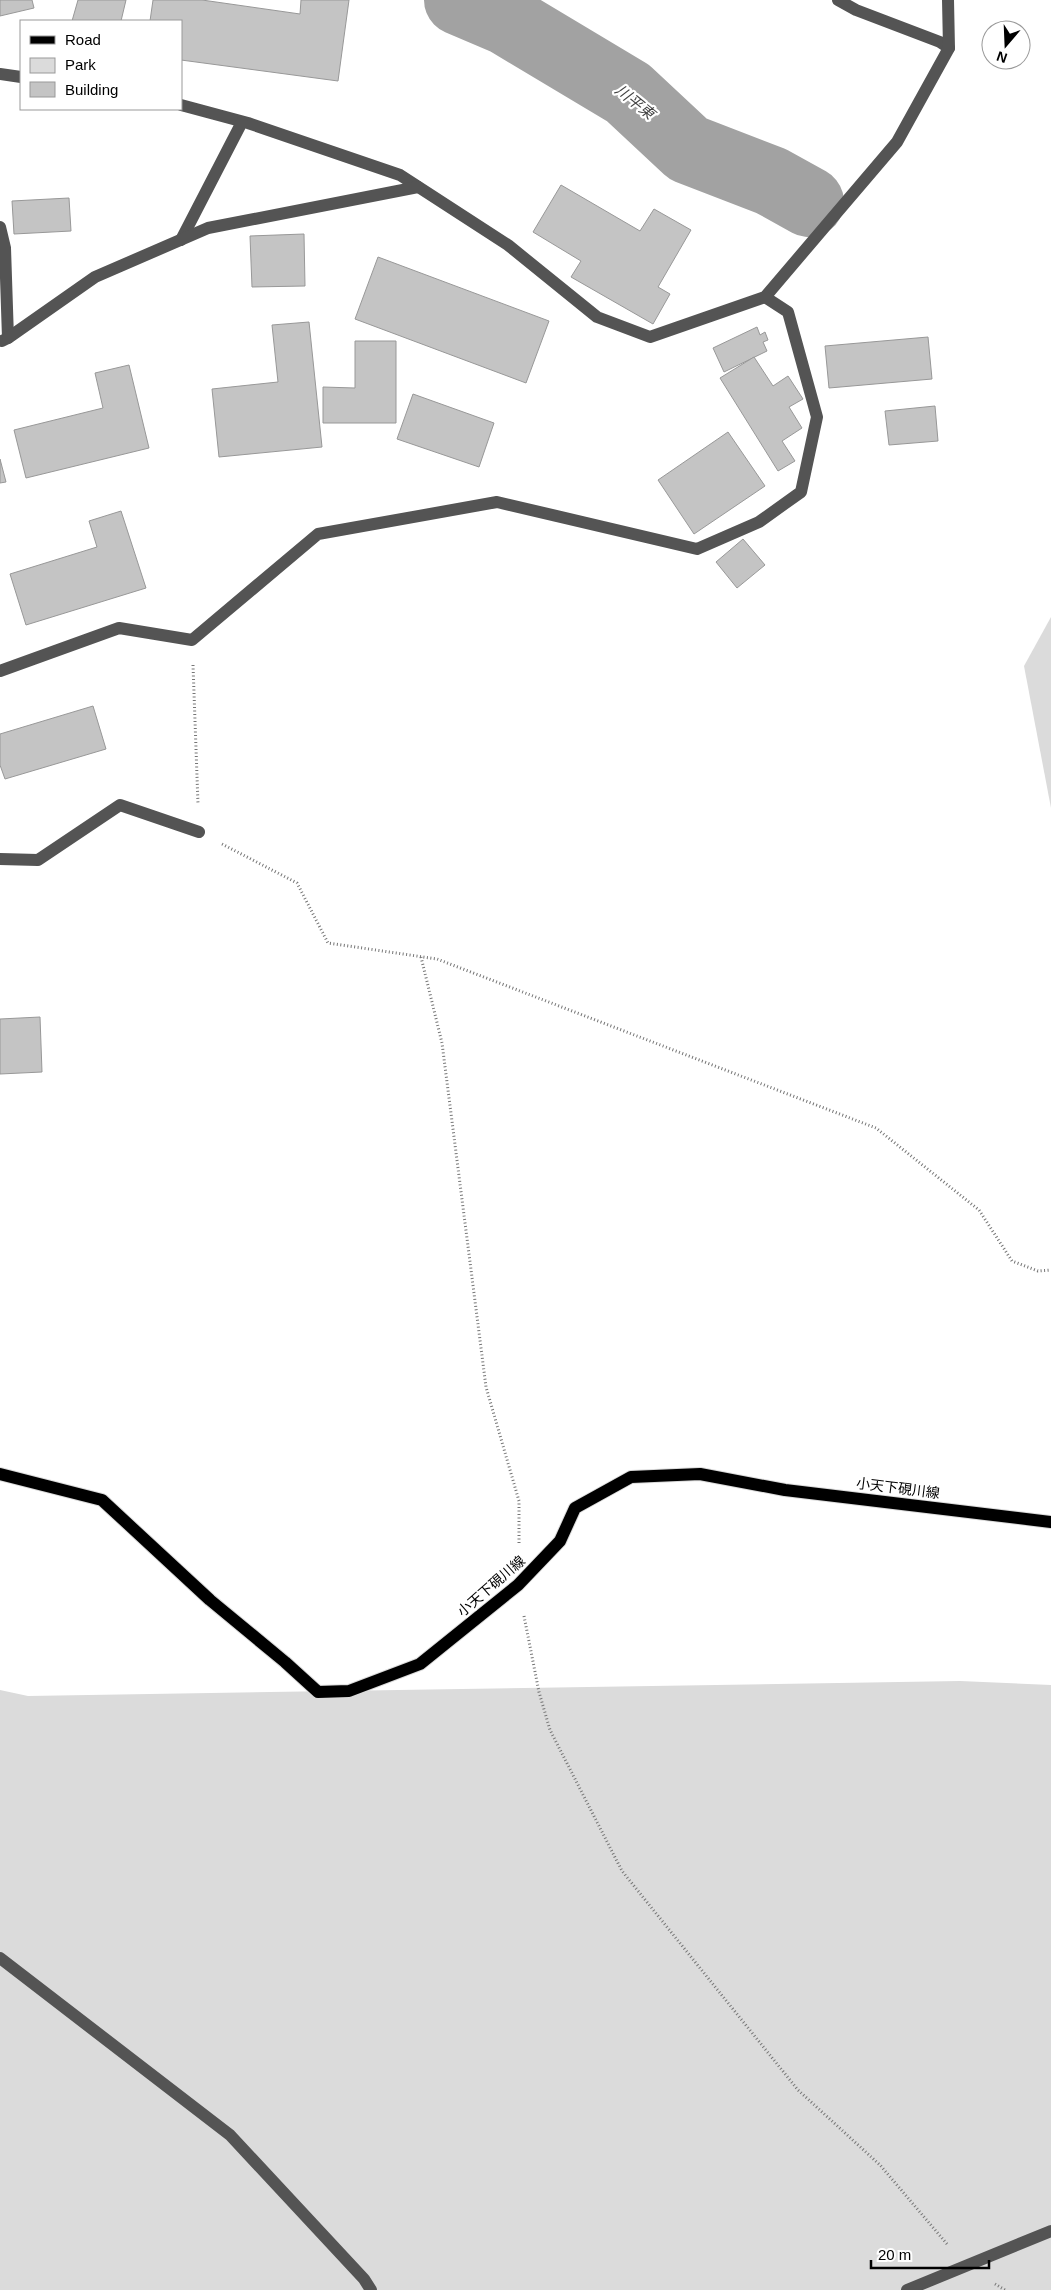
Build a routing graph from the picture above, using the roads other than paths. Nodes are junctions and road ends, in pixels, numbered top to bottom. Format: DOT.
graph roads {
  1 [pos="838,0"];
  2 [pos="948,0"];
  3 [pos="949,48"];
  4 [pos="0,74"];
  5 [pos="20,77"];
  6 [pos="182,105"];
  7 [pos="242,122"];
  8 [pos="418,187"];
  9 [pos="0,227"];
  10 [pos="181,240"];
  11 [pos="765,297"];
  12 [pos="4,340"];
  13 [pos="0,671"];
  14 [pos="199,832"];
  15 [pos="0,859"];
  16 [pos="0,1474"];
  17 [pos="1051,1522"];
  18 [pos="0,1958"];
  19 [pos="1051,2231"];
  20 [pos="371,2290"];
  21 [pos="907,2290"];
  1 -- 3 [label="street"];
  2 -- 3 [label="street"];
  3 -- 11 [label="street"];
  4 -- 5 [label="street"];
  6 -- 7 [label="street"];
  7 -- 8 [label="street"];
  7 -- 10 [label="street"];
  8 -- 10 [label="street"];
  8 -- 11 [label="street"];
  9 -- 12 [label="street"];
  10 -- 12 [label="street"];
  11 -- 13 [label="street"];
  14 -- 15 [label="street"];
  16 -- 17 [label="main road, 小天下硯川線"];
  18 -- 20 [label="street"];
  19 -- 21 [label="street"];
}
